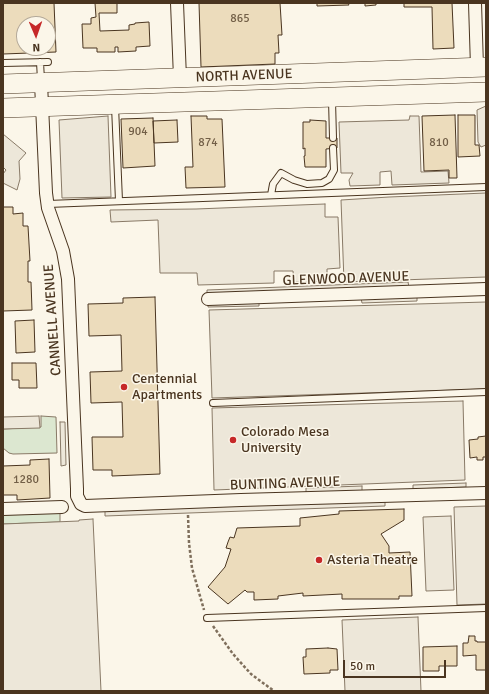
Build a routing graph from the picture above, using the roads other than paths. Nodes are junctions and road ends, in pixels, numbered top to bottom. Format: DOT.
graph roads {
  1 [pos="177,3"];
  2 [pos="475,3"];
  3 [pos="40,62"];
  4 [pos="48,62"];
  5 [pos="3,63"];
  6 [pos="482,67"];
  7 [pos="180,78"];
  8 [pos="41,83"];
  9 [pos="3,84"];
  10 [pos="486,92"];
  11 [pos="359,96"];
  12 [pos="332,97"];
  13 [pos="115,104"];
  14 [pos="43,106"];
  15 [pos="3,108"];
  16 [pos="333,138"];
  17 [pos="333,148"];
  18 [pos="486,187"];
  19 [pos="271,195"];
  20 [pos="119,201"];
  21 [pos="48,204"];
  22 [pos="486,289"];
  23 [pos="208,299"];
  24 [pos="486,392"];
  25 [pos="213,403"];
  26 [pos="486,493"];
  27 [pos="85,506"];
  28 [pos="62,507"];
  29 [pos="3,509"];
  30 [pos="486,608"];
  31 [pos="207,618"];
  1 -- 7 [label="street"];
  2 -- 6 [label="street"];
  3 -- 4 [label="lane"];
  3 -- 5 [label="lane"];
  3 -- 8 [label="lane"];
  6 -- 7 [label="main road, NORTH AVENUE"];
  6 -- 11 [label="main road"];
  7 -- 8 [label="main road, NORTH AVENUE"];
  8 -- 9 [label="main road, NORTH AVENUE"];
  8 -- 14 [label="street, CANNELL AVENUE"];
  10 -- 11 [label="main road, NORTH AVENUE"];
  11 -- 12 [label="main road, NORTH AVENUE"];
  12 -- 13 [label="main road, NORTH AVENUE"];
  12 -- 16 [label="lane"];
  13 -- 14 [label="main road, NORTH AVENUE"];
  13 -- 20 [label="lane"];
  14 -- 15 [label="main road, NORTH AVENUE"];
  14 -- 21 [label="street, CANNELL AVENUE"];
  17 -- 19 [label="lane"];
  18 -- 19 [label="lane"];
  19 -- 20 [label="lane"];
  20 -- 21 [label="lane"];
  21 -- 27 [label="street, CANNELL AVENUE"];
  22 -- 23 [label="street, GLENWOOD AVENUE"];
  24 -- 25 [label="lane"];
  26 -- 27 [label="street, BUNTING AVENUE"];
  28 -- 29 [label="street"];
  30 -- 31 [label="lane"];
}
